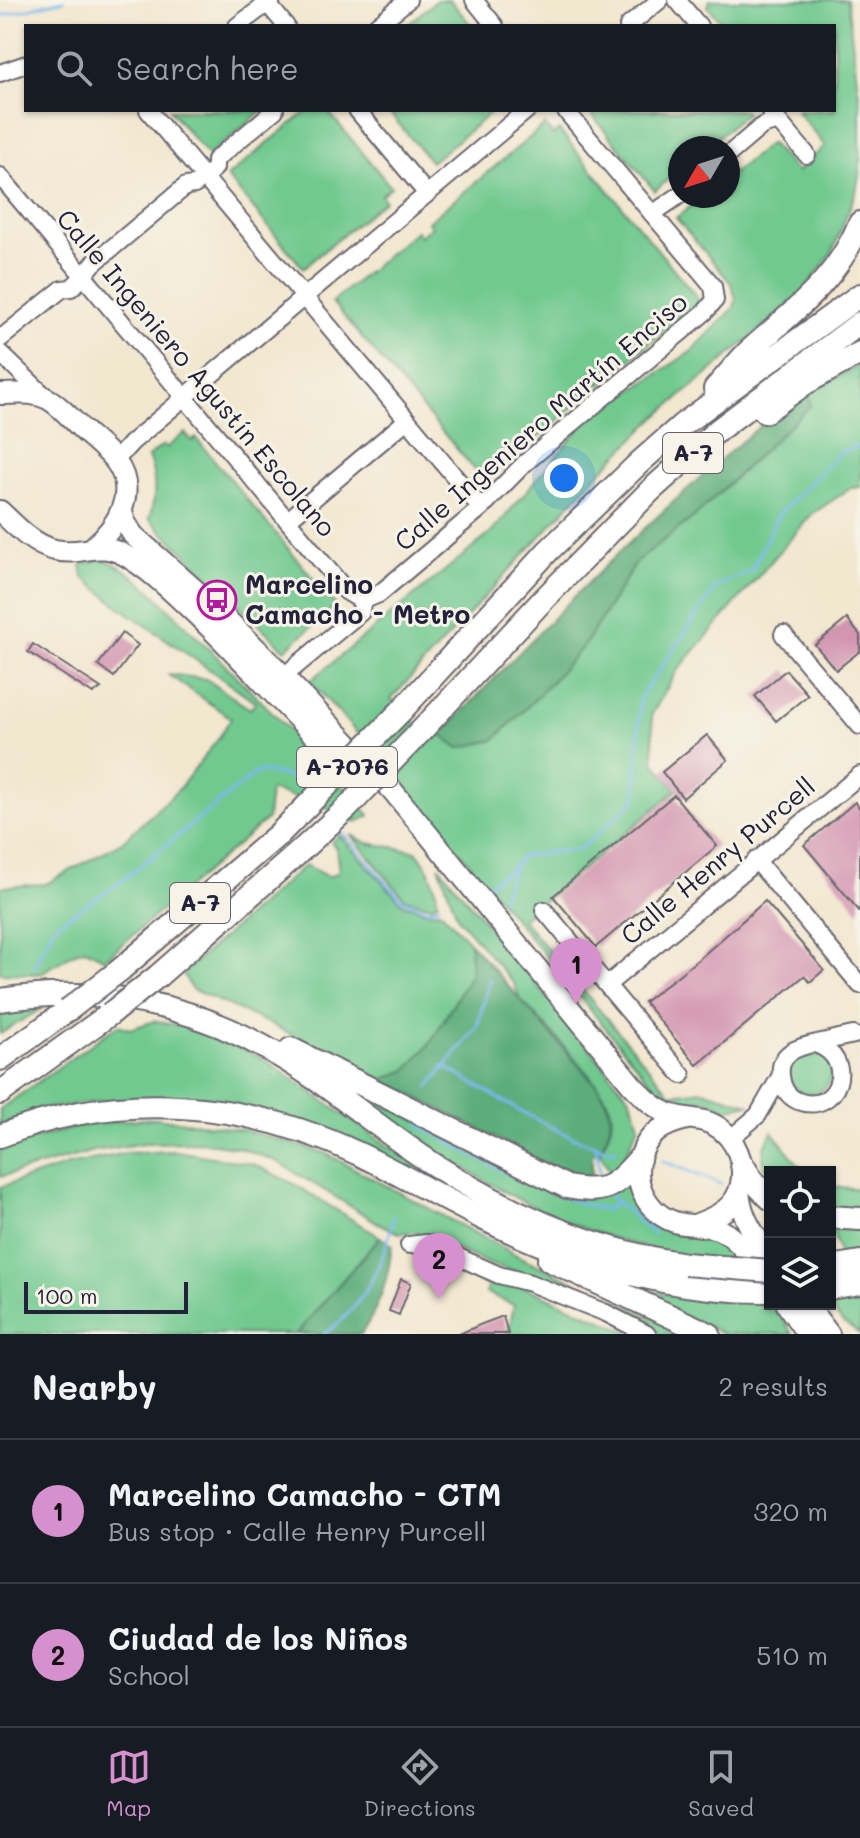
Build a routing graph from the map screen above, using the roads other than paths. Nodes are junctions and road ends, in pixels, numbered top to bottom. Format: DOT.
graph roads {
  1 [pos="408,0"];
  2 [pos="474,0"];
  3 [pos="660,0"];
  4 [pos="677,0"];
  5 [pos="270,2"];
  6 [pos="240,24"];
  7 [pos="285,24"];
  8 [pos="378,24"];
  9 [pos="493,24"];
  10 [pos="630,24"];
  11 [pos="697,24"];
  12 [pos="24,65"];
  13 [pos="0,73"];
  14 [pos="150,112"];
  15 [pos="273,112"];
  16 [pos="359,112"];
  17 [pos="525,112"];
  18 [pos="567,112"];
  19 [pos="773,115"];
  20 [pos="740,145"];
  21 [pos="807,155"];
  22 [pos="0,176"];
  23 [pos="204,178"];
  24 [pos="427,194"];
  25 [pos="668,203"];
  26 [pos="652,214"];
  27 [pos="860,223"];
  28 [pos="84,277"];
  29 [pos="860,295"];
  30 [pos="304,297"];
  31 [pos="860,323"];
  32 [pos="0,339"];
  33 [pos="0,353"];
  34 [pos="860,353"];
  35 [pos="2,395"];
  36 [pos="185,397"];
  37 [pos="49,399"];
  38 [pos="407,420"];
  39 [pos="682,425"];
  40 [pos="115,461"];
  41 [pos="481,508"];
  42 [pos="0,511"];
  43 [pos="122,512"];
  44 [pos="288,520"];
  45 [pos="93,547"];
  46 [pos="359,600"];
  47 [pos="542,601"];
  48 [pos="783,634"];
  49 [pos="278,682"];
  50 [pos="860,726"];
  51 [pos="860,775"];
  52 [pos="756,860"];
  53 [pos="544,910"];
  54 [pos="607,985"];
  55 [pos="860,985"];
  56 [pos="0,1000"];
  57 [pos="233,1030"];
  58 [pos="857,1033"];
  59 [pos="815,1044"];
  60 [pos="0,1059"];
  61 [pos="840,1071"];
  62 [pos="682,1075"];
  63 [pos="781,1075"];
  64 [pos="633,1086"];
  65 [pos="0,1093"];
  66 [pos="801,1102"];
  67 [pos="758,1115"];
  68 [pos="687,1119"];
  69 [pos="0,1136"];
  70 [pos="731,1138"];
  71 [pos="642,1152"];
  72 [pos="742,1164"];
  73 [pos="739,1192"];
  74 [pos="764,1192"];
  75 [pos="463,1208"];
  76 [pos="836,1217"];
  77 [pos="860,1219"];
  78 [pos="697,1224"];
  79 [pos="409,1245"];
  80 [pos="764,1262"];
  81 [pos="764,1291"];
  82 [pos="790,1310"];
  83 [pos="811,1310"];
  84 [pos="647,1334"];
  85 [pos="709,1334"];
  86 [pos="807,1334"];
  87 [pos="829,1334"];
  1 -- 8 [label="street"];
  2 -- 9 [label="street"];
  3 -- 10 [label="street"];
  4 -- 11 [label="street"];
  5 -- 6 [label="street"];
  5 -- 7 [label="street"];
  12 -- 13 [label="street"];
  14 -- 23 [label="street"];
  15 -- 23 [label="street"];
  16 -- 24 [label="street"];
  17 -- 24 [label="street"];
  18 -- 26 [label="street"];
  19 -- 20 [label="street"];
  19 -- 21 [label="street"];
  22 -- 28 [label="street, Calle Ingeniero Agustín Escolano"];
  23 -- 28 [label="street"];
  23 -- 30 [label="street"];
  24 -- 30 [label="street"];
  25 -- 26 [label="street"];
  26 -- 41 [label="street, Calle Ingeniero Martín Enciso"];
  27 -- 39 [label="highway"];
  28 -- 32 [label="street"];
  28 -- 36 [label="street, Calle Ingeniero Agustín Escolano"];
  29 -- 39 [label="highway, A-7"];
  30 -- 36 [label="street"];
  30 -- 38 [label="street"];
  31 -- 47 [label="highway, A-7"];
  33 -- 37 [label="street"];
  34 -- 47 [label="highway"];
  35 -- 37 [label="main road"];
  36 -- 40 [label="street"];
  36 -- 44 [label="street, Calle Ingeniero Agustín Escolano"];
  37 -- 40 [label="main road"];
  38 -- 41 [label="street"];
  38 -- 44 [label="street"];
  39 -- 60 [label="highway, A-7, bridge"];
  40 -- 43 [label="main road"];
  41 -- 46 [label="street, Calle Ingeniero Martín Enciso"];
  42 -- 45 [label="main road, A-7076"];
  43 -- 45 [label="main road"];
  43 -- 49 [label="main road, A-7076"];
  44 -- 46 [label="street, Calle Ingeniero Agustín Escolano"];
  45 -- 49 [label="main road, A-7076"];
  46 -- 49 [label="street, Calle Ingeniero Martín Enciso"];
  47 -- 65 [label="highway, A-7, bridge"];
  48 -- 50 [label="street"];
  49 -- 64 [label="main road, A-7076"];
  51 -- 52 [label="street, Calle Henry Purcell"];
  52 -- 54 [label="street, Calle Henry Purcell"];
  52 -- 55 [label="street"];
  53 -- 54 [label="street"];
  54 -- 62 [label="street"];
  56 -- 57 [label="highway"];
  57 -- 71 [label="highway"];
  57 -- 80 [label="highway, bridge"];
  58 -- 59 [label="street"];
  58 -- 61 [label="street"];
  59 -- 61 [label="street"];
  59 -- 63 [label="street"];
  61 -- 66 [label="street"];
  63 -- 66 [label="street"];
  63 -- 67 [label="street"];
  64 -- 68 [label="main road, A-7076"];
  64 -- 71 [label="main road, A-7076"];
  66 -- 67 [label="street"];
  67 -- 70 [label="street"];
  68 -- 70 [label="main road, A-7076"];
  68 -- 71 [label="main road"];
  69 -- 75 [label="highway"];
  70 -- 72 [label="main road"];
  71 -- 78 [label="main road, A-7076"];
  72 -- 73 [label="main road"];
  72 -- 74 [label="highway"];
  73 -- 78 [label="main road"];
  73 -- 80 [label="main road"];
  75 -- 81 [label="highway"];
  75 -- 85 [label="highway"];
  76 -- 77 [label="highway"];
  78 -- 80 [label="main road, A-7076"];
  79 -- 84 [label="street"];
  82 -- 86 [label="main road"];
  83 -- 87 [label="main road"];
}
